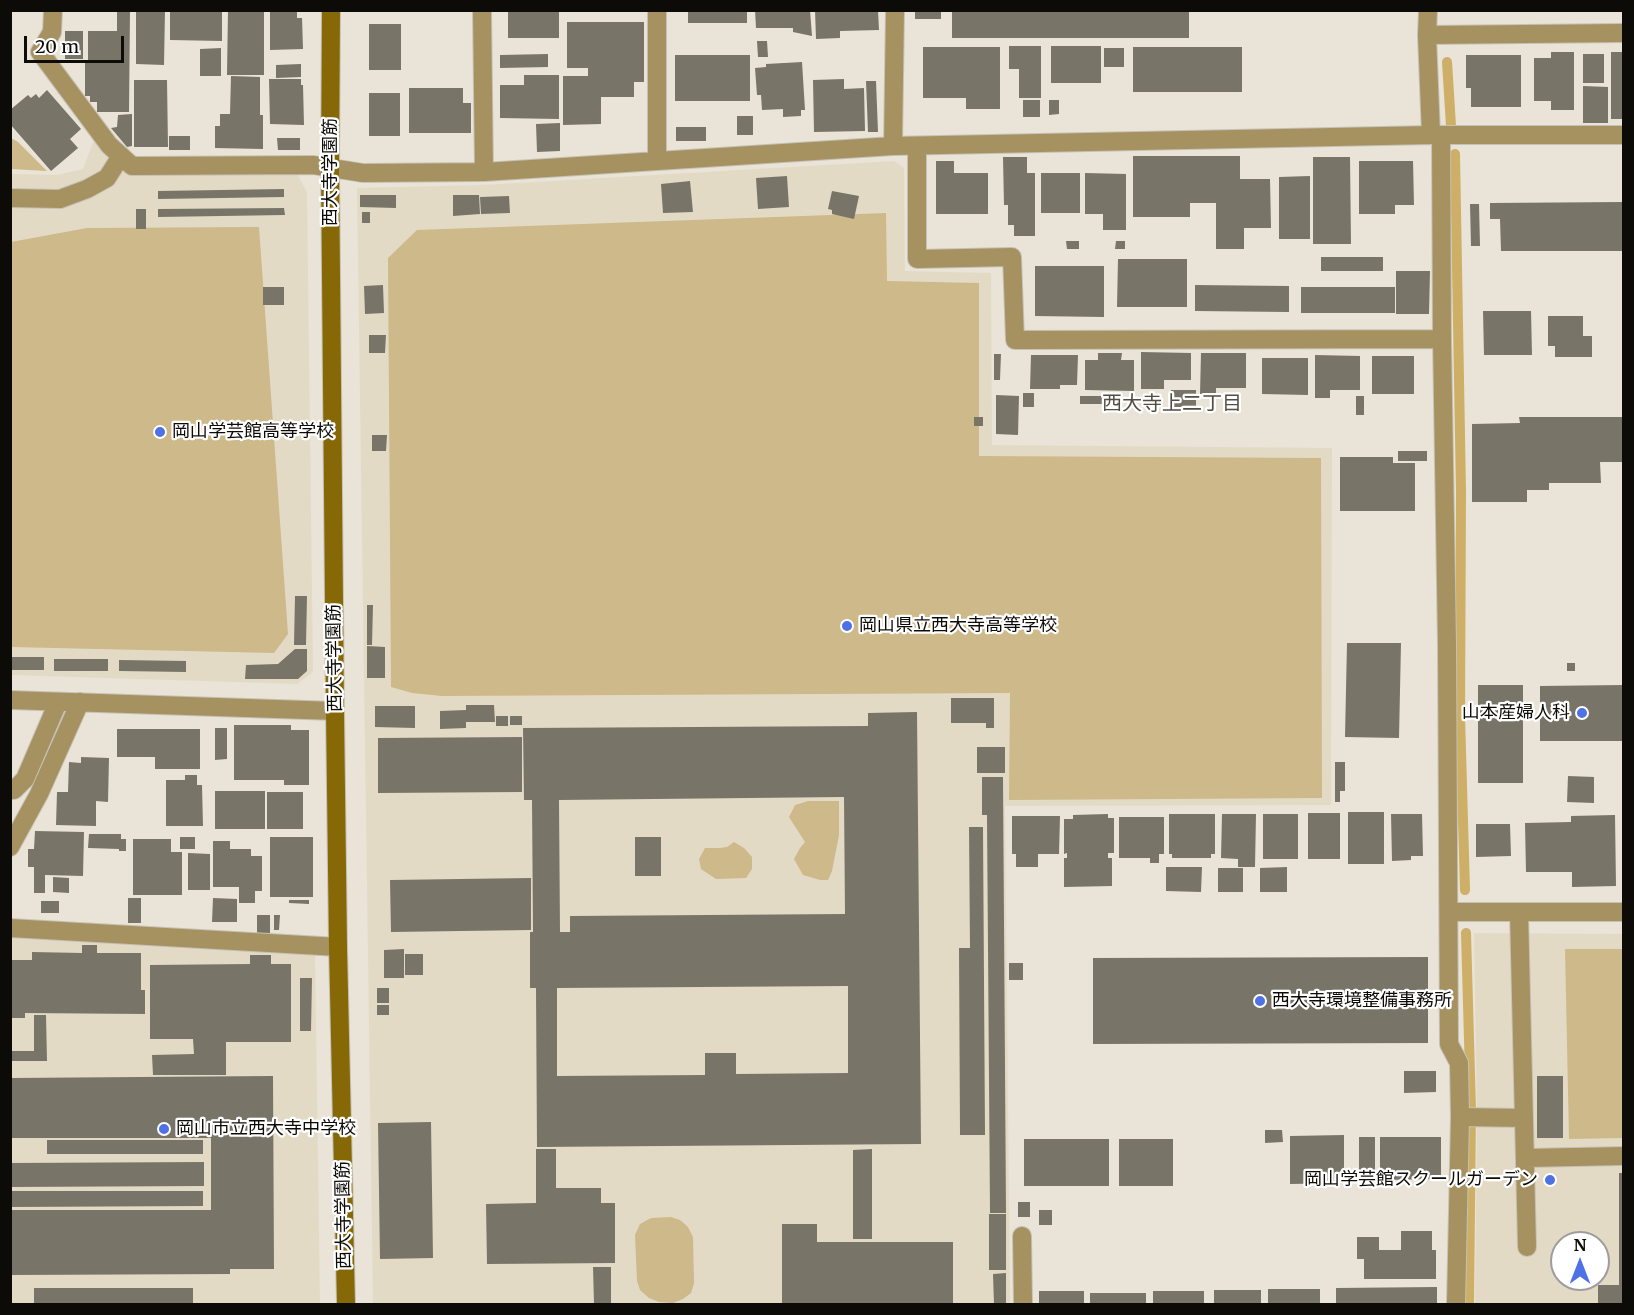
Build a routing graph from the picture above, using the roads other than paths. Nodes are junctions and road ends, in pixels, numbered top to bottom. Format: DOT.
graph roads {
  1 [pos="53,10"];
  2 [pos="331,10"];
  3 [pos="482,10"];
  4 [pos="657,10"];
  5 [pos="895,10"];
  6 [pos="1428,10"];
  7 [pos="1623,33"];
  8 [pos="1427,35"];
  9 [pos="1436,135"];
  10 [pos="1623,135"];
  11 [pos="893,146"];
  12 [pos="917,146"];
  13 [pos="121,156"];
  14 [pos="657,161"];
  15 [pos="330,168"];
  16 [pos="484,172"];
  17 [pos="10,198"];
  18 [pos="1442,339"];
  19 [pos="10,700"];
  20 [pos="58,702"];
  21 [pos="80,702"];
  22 [pos="335,711"];
  23 [pos="10,790"];
  24 [pos="10,847"];
  25 [pos="1449,912"];
  26 [pos="1519,912"];
  27 [pos="1623,912"];
  28 [pos="10,928"];
  29 [pos="338,947"];
  30 [pos="1466,1117"];
  31 [pos="1524,1118"];
  32 [pos="1623,1156"];
  33 [pos="1526,1158"];
  34 [pos="1022,1236"];
  35 [pos="1527,1247"];
  36 [pos="346,1305"];
  37 [pos="1023,1305"];
  38 [pos="1456,1305"];
  1 -- 13 [label="street"];
  2 -- 15 [label="street, 西大寺学園筋"];
  3 -- 16 [label="street"];
  4 -- 14 [label="street"];
  5 -- 11 [label="street"];
  6 -- 8 [label="street"];
  7 -- 8 [label="street"];
  8 -- 9 [label="street"];
  9 -- 10 [label="street"];
  9 -- 12 [label="street"];
  9 -- 18 [label="street"];
  11 -- 12 [label="street"];
  11 -- 14 [label="street"];
  12 -- 18 [label="street"];
  13 -- 15 [label="street"];
  13 -- 17 [label="street"];
  14 -- 16 [label="street"];
  15 -- 16 [label="street"];
  15 -- 22 [label="street, 西大寺学園筋"];
  18 -- 25 [label="street"];
  19 -- 20 [label="street"];
  20 -- 21 [label="street"];
  20 -- 23 [label="street"];
  21 -- 22 [label="street"];
  21 -- 24 [label="street"];
  22 -- 29 [label="street, 西大寺学園筋"];
  25 -- 26 [label="street"];
  25 -- 30 [label="street"];
  26 -- 27 [label="street"];
  26 -- 31 [label="street"];
  28 -- 29 [label="street"];
  29 -- 36 [label="street, 西大寺学園筋"];
  30 -- 31 [label="street"];
  30 -- 38 [label="street"];
  31 -- 33 [label="street"];
  32 -- 33 [label="street"];
  33 -- 35 [label="street"];
  34 -- 37 [label="street"];
}
